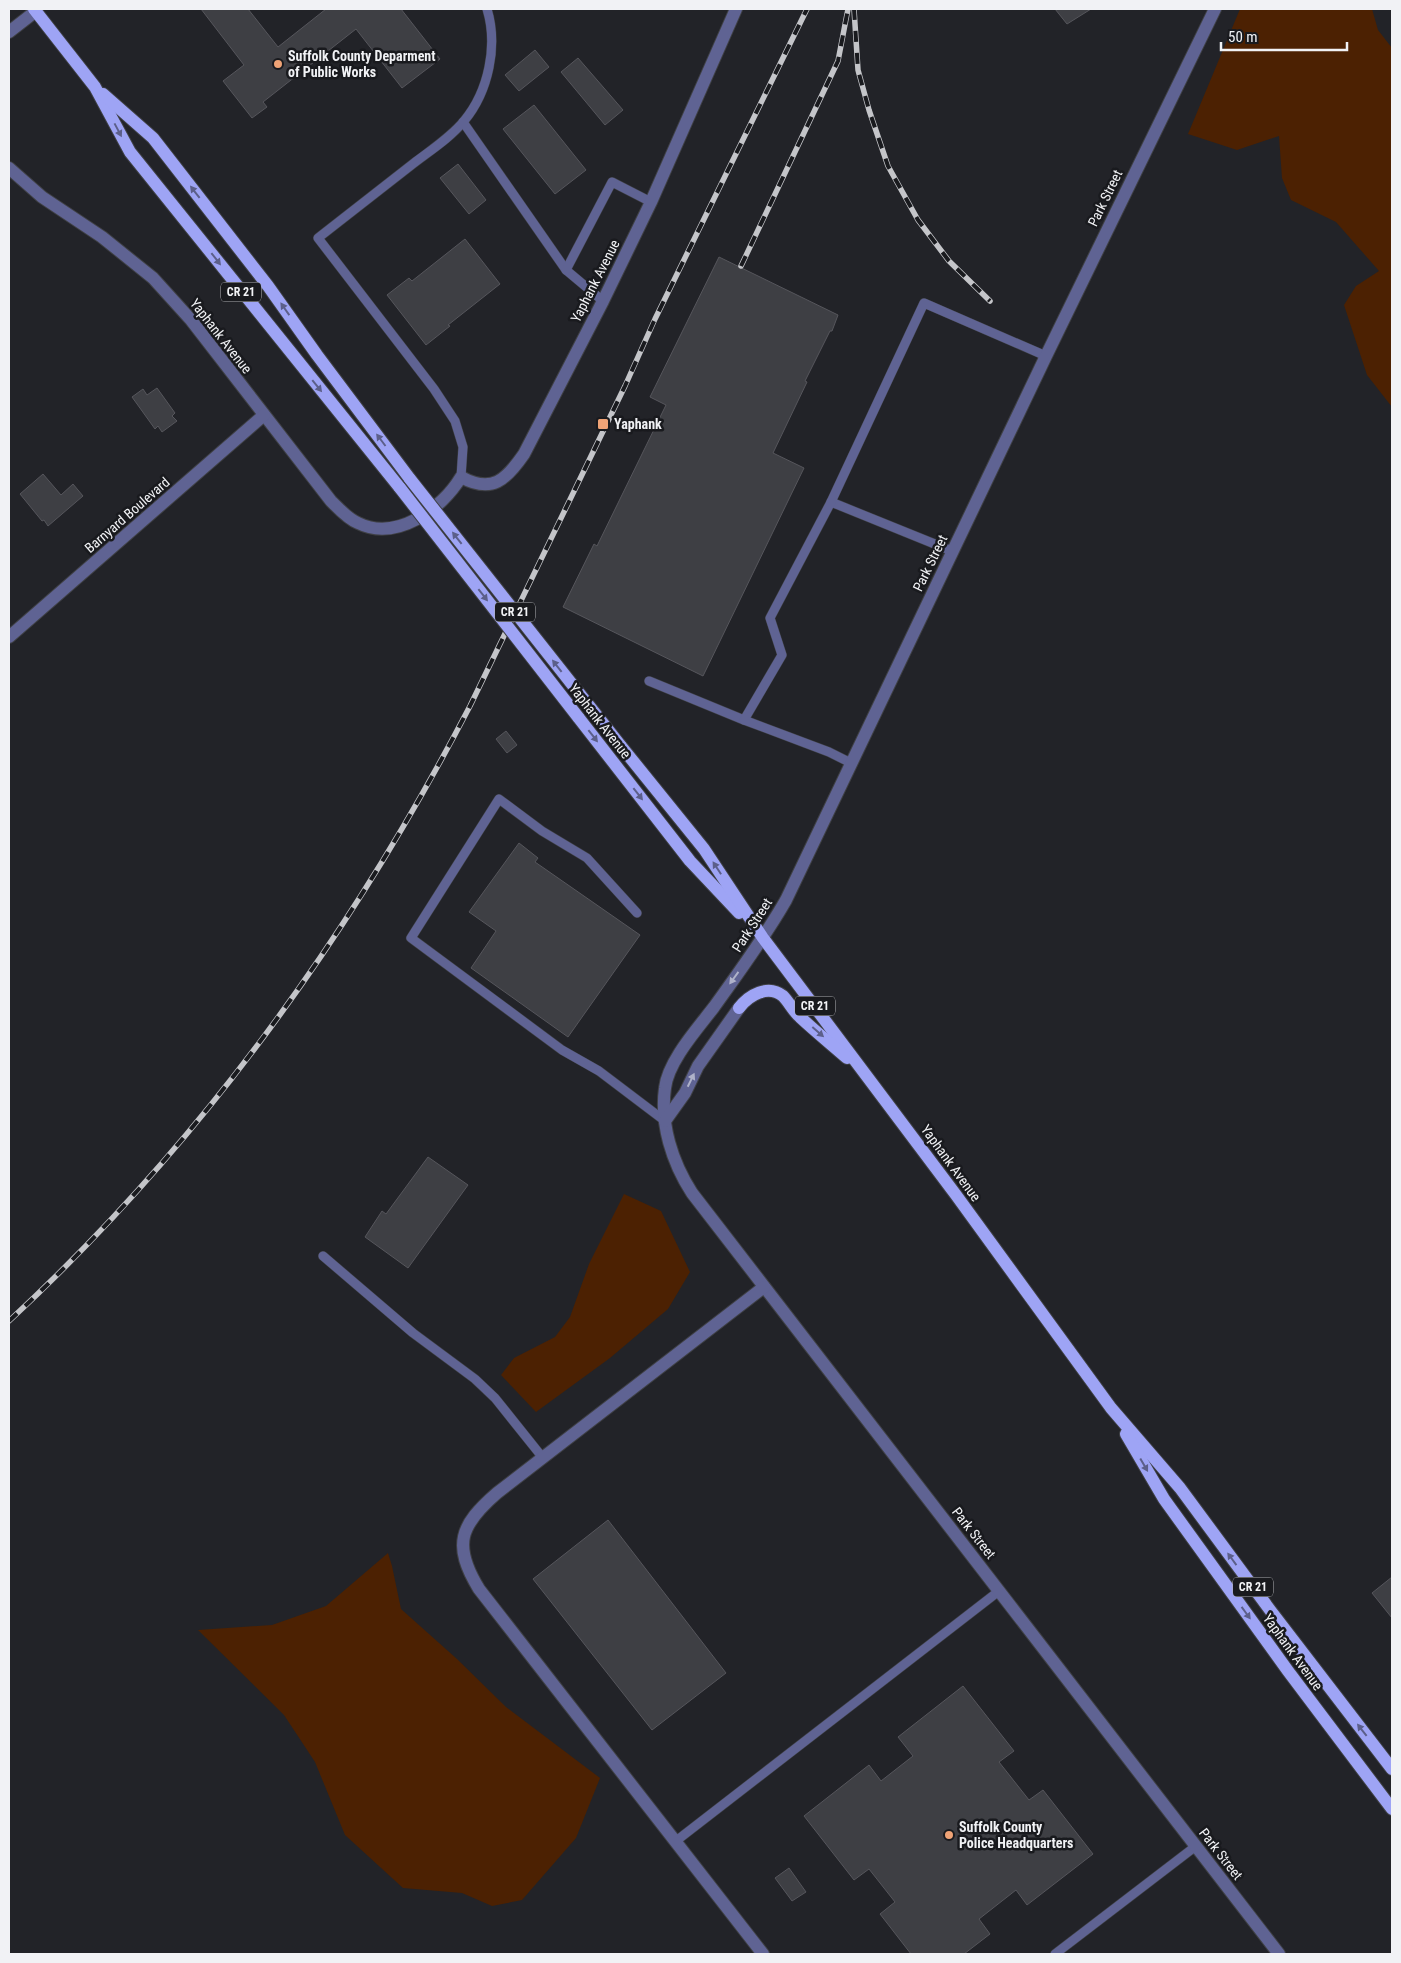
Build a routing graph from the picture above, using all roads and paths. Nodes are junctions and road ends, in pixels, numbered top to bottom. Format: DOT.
graph roads {
  1 [pos="487,9"];
  2 [pos="736,9"];
  3 [pos="1215,9"];
  4 [pos="37,10"];
  5 [pos="9,32"];
  6 [pos="95,87"];
  7 [pos="463,122"];
  8 [pos="9,168"];
  9 [pos="651,202"];
  10 [pos="566,270"];
  11 [pos="603,301"];
  12 [pos="1046,356"];
  13 [pos="264,415"];
  14 [pos="461,477"];
  15 [pos="831,502"];
  16 [pos="952,552"];
  17 [pos="9,637"];
  18 [pos="649,681"];
  19 [pos="744,720"];
  20 [pos="851,763"];
  21 [pos="637,913"];
  22 [pos="763,938"];
  23 [pos="739,1008"];
  24 [pos="867,1074"];
  25 [pos="665,1121"];
  26 [pos="323,1256"];
  27 [pos="764,1287"];
  28 [pos="1111,1408"];
  29 [pos="543,1458"];
  30 [pos="1000,1590"];
  31 [pos="1392,1769"];
  32 [pos="1392,1809"];
  33 [pos="676,1841"];
  34 [pos="1196,1846"];
  35 [pos="763,1954"];
  36 [pos="1056,1954"];
  37 [pos="1279,1954"];
  1 -- 7 [label="lane"];
  2 -- 9 [label="street, Yaphank Avenue"];
  3 -- 12 [label="street, Park Street"];
  4 -- 5 [label="street, Yaphank Avenue"];
  4 -- 6 [label="main road, Yaphank Avenue / CR 21"];
  6 -- 22 [label="main road, Yaphank Avenue / CR 21, one-way, bridge"];
  22 -- 6 [label="main road, Yaphank Avenue / CR 21, one-way, bridge"];
  7 -- 10 [label="lane"];
  7 -- 14 [label="lane"];
  8 -- 13 [label="street, Yaphank Avenue"];
  9 -- 10 [label="lane"];
  9 -- 11 [label="street, Yaphank Avenue"];
  10 -- 11 [label="lane"];
  11 -- 14 [label="street, Yaphank Avenue"];
  12 -- 15 [label="lane"];
  12 -- 16 [label="street, Park Street"];
  13 -- 14 [label="street, Yaphank Avenue"];
  13 -- 17 [label="street, Barnyard Boulevard"];
  15 -- 16 [label="lane"];
  15 -- 19 [label="lane"];
  16 -- 20 [label="street, Park Street"];
  18 -- 19 [label="lane"];
  19 -- 20 [label="lane"];
  20 -- 22 [label="street, Park Street"];
  21 -- 25 [label="lane"];
  22 -- 24 [label="main road, Yaphank Avenue / CR 21"];
  22 -- 25 [label="street, Park Street, one-way"];
  23 -- 24 [label="main road, one-way"];
  25 -- 23 [label="street, one-way"];
  24 -- 28 [label="main road, Yaphank Avenue / CR 21"];
  25 -- 27 [label="street, Park Street"];
  26 -- 29 [label="lane"];
  27 -- 29 [label="street"];
  27 -- 30 [label="street, Park Street"];
  31 -- 28 [label="main road, Yaphank Avenue / CR 21, one-way"];
  28 -- 32 [label="main road, Yaphank Avenue / CR 21, one-way"];
  29 -- 33 [label="street"];
  30 -- 33 [label="lane"];
  30 -- 34 [label="street, Park Street"];
  33 -- 35 [label="street"];
  34 -- 36 [label="lane"];
  34 -- 37 [label="street, Park Street"];
}
